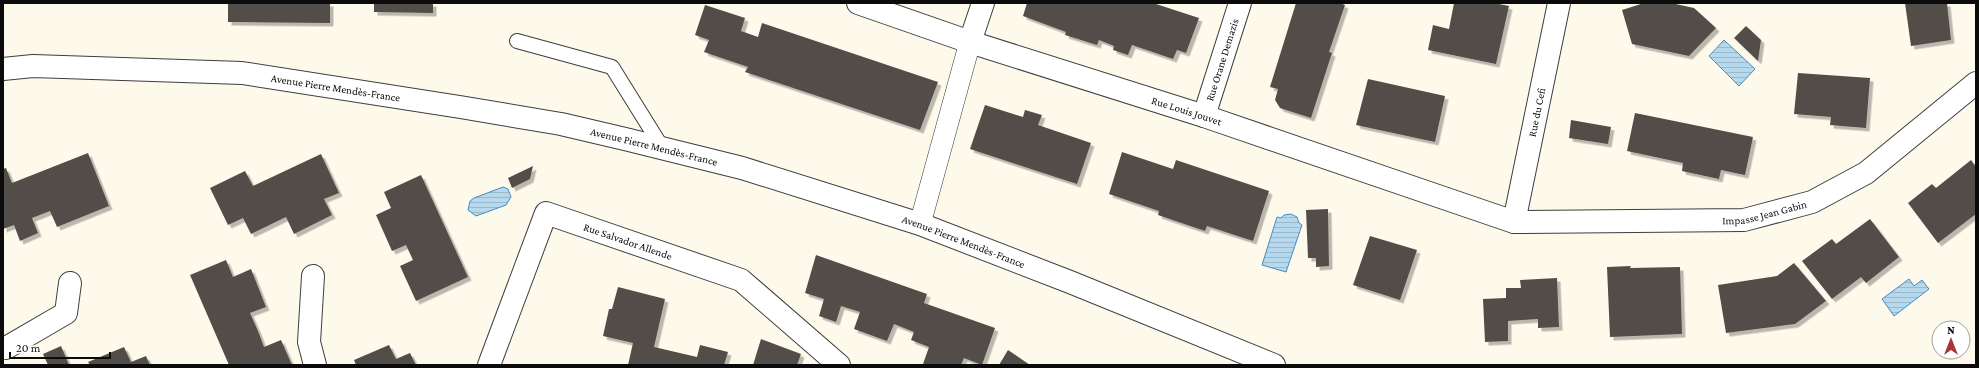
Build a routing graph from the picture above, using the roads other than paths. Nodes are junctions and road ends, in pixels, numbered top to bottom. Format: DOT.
graph roads {
  1 [pos="858,3"];
  2 [pos="983,3"];
  3 [pos="1240,3"];
  4 [pos="1559,3"];
  5 [pos="517,41"];
  6 [pos="970,42"];
  7 [pos="3,69"];
  8 [pos="1976,83"];
  9 [pos="1204,116"];
  10 [pos="663,149"];
  11 [pos="1514,222"];
  12 [pos="920,224"];
  13 [pos="313,276"];
  14 [pos="70,283"];
  15 [pos="7,352"];
  16 [pos="315,365"];
  17 [pos="490,365"];
  18 [pos="839,365"];
  19 [pos="1274,365"];
  1 -- 6 [label="street, Rue Louis Jouvet"];
  2 -- 6 [label="street"];
  3 -- 9 [label="street, Rue Orane Demazis"];
  4 -- 11 [label="street, Rue du Cefi"];
  5 -- 10 [label="lane"];
  6 -- 9 [label="street, Rue Louis Jouvet"];
  6 -- 12 [label="street"];
  7 -- 10 [label="street, Avenue Pierre Mendès-France"];
  8 -- 11 [label="street, Impasse Jean Gabin"];
  9 -- 11 [label="street, Rue Louis Jouvet"];
  10 -- 12 [label="street, Avenue Pierre Mendès-France"];
  12 -- 19 [label="street, Avenue Pierre Mendès-France"];
  13 -- 16 [label="street"];
  14 -- 15 [label="street"];
  17 -- 18 [label="street, Rue Salvador Allende"];
}
